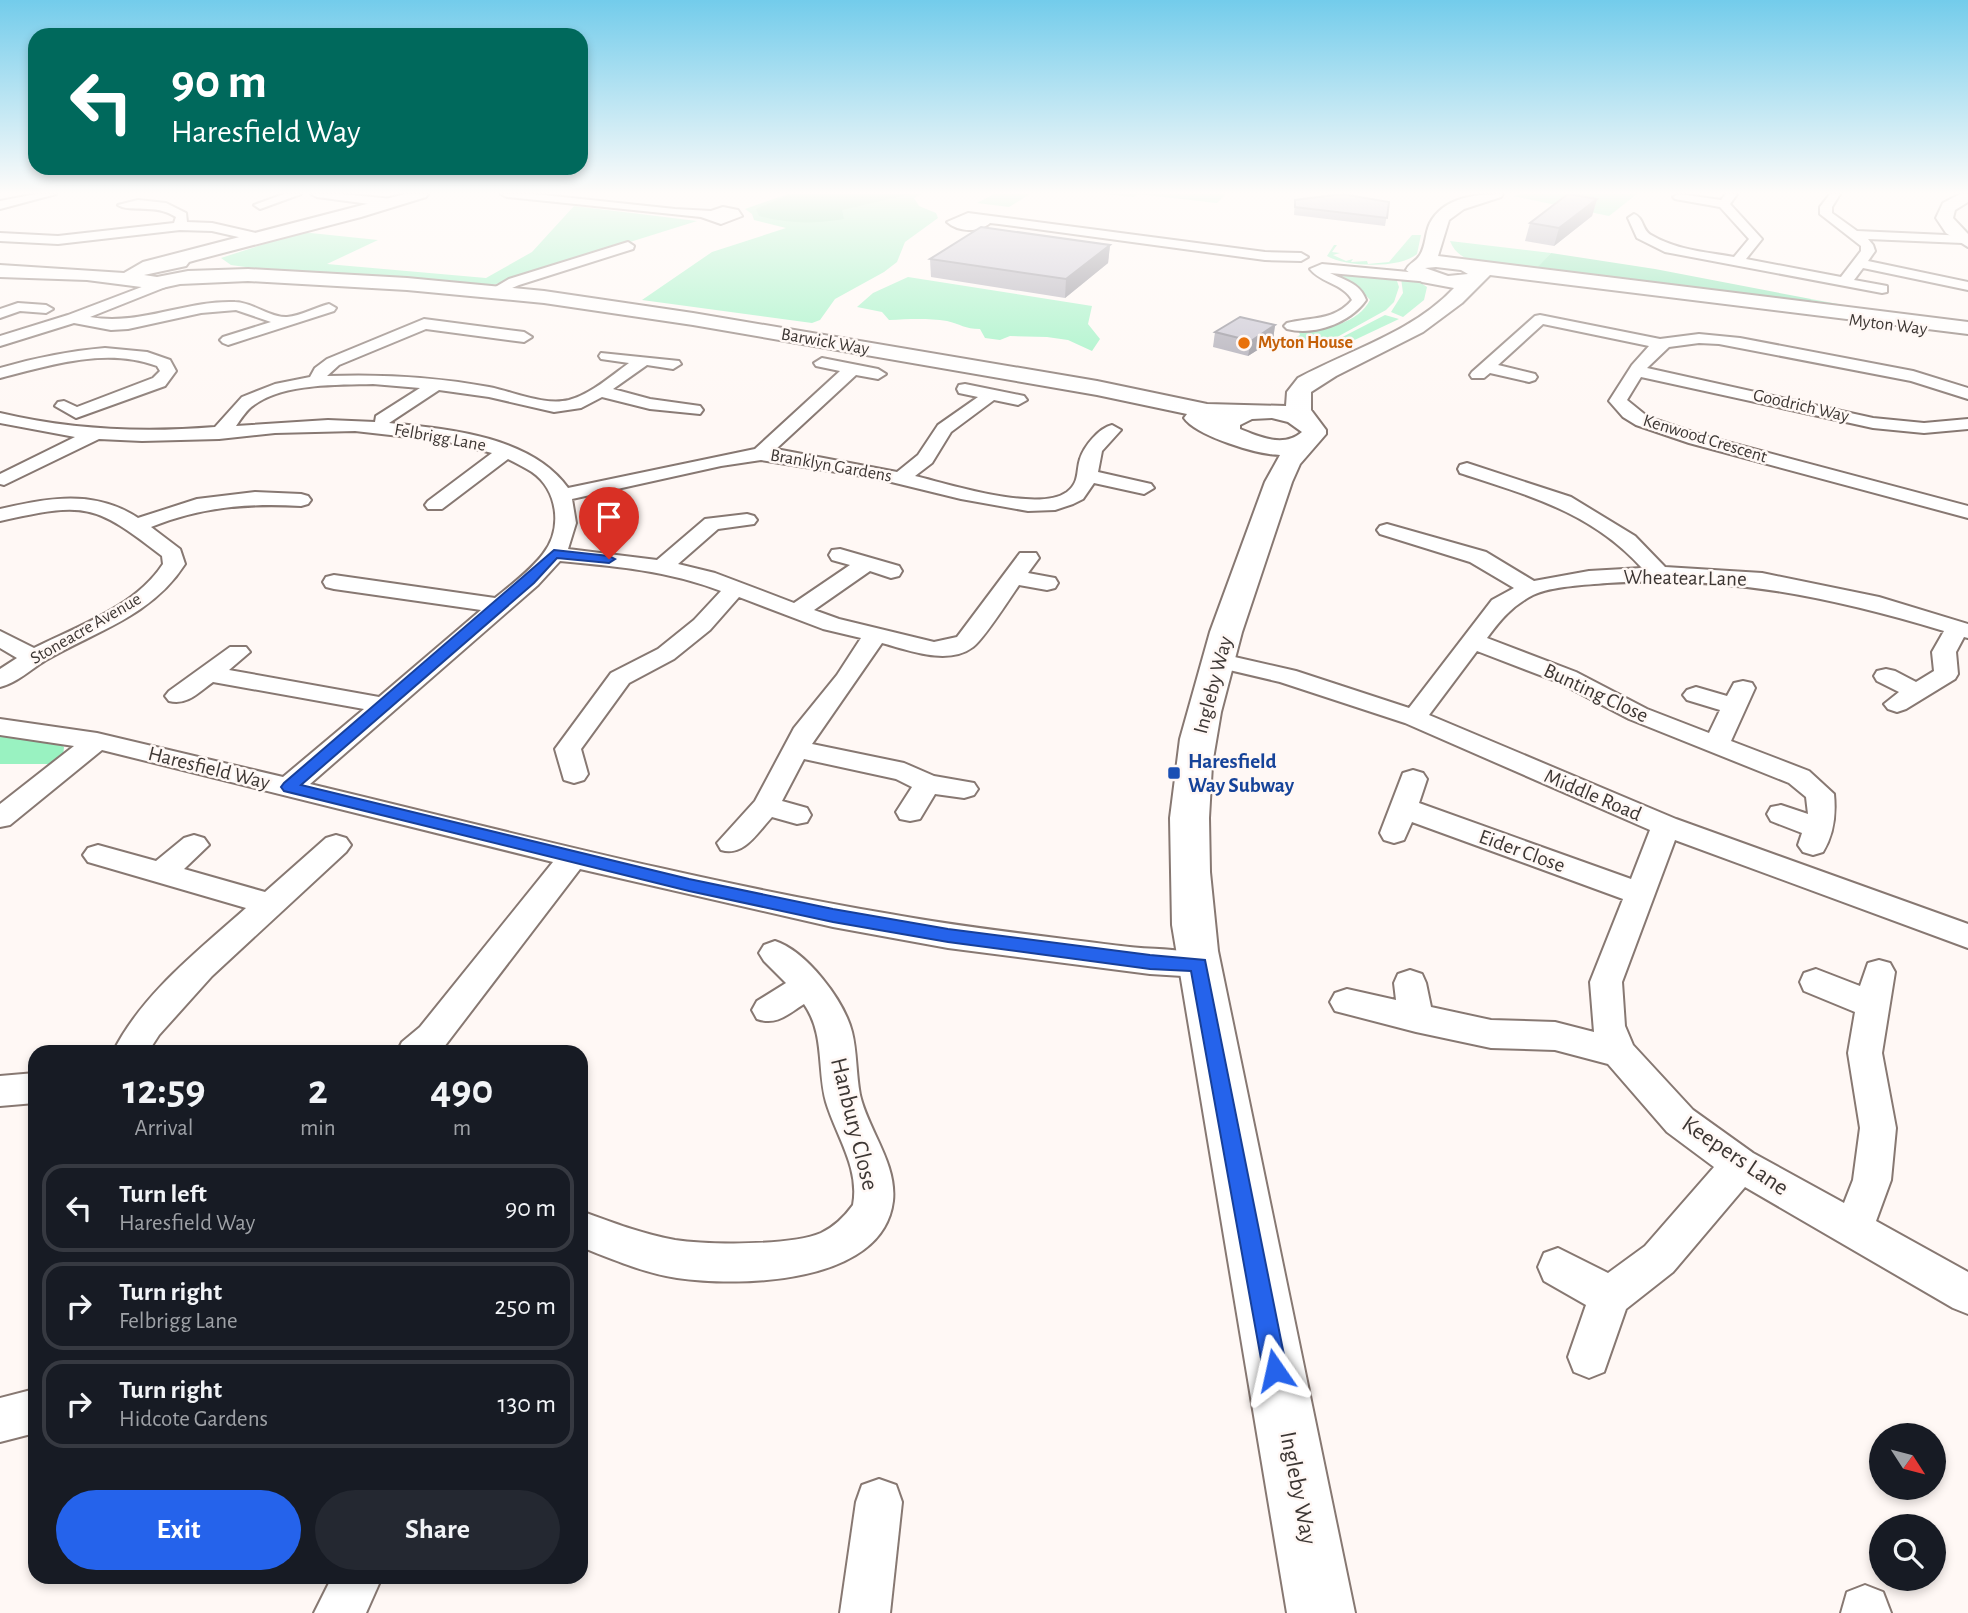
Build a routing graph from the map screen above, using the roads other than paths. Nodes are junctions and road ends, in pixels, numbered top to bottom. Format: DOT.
graph roads {
  1 [pos="126,269"];
  2 [pos="144,269"];
  3 [pos="199,269"];
  4 [pos="221,269"];
  5 [pos="554,269"];
  6 [pos="1313,269"];
  7 [pos="1385,269"];
  8 [pos="1466,269"];
  9 [pos="1776,269"];
  10 [pos="1855,269"];
  11 [pos="1889,269"];
  12 [pos="0,271"];
  13 [pos="1426,271"];
  14 [pos="1470,272"];
  15 [pos="86,274"];
  16 [pos="248,275"];
  17 [pos="133,280"];
  18 [pos="174,280"];
  19 [pos="1845,282"];
  20 [pos="1968,286"];
  21 [pos="1882,289"];
  22 [pos="494,292"];
  23 [pos="105,305"];
  24 [pos="0,306"];
  25 [pos="18,307"];
  26 [pos="46,309"];
  27 [pos="329,309"];
  28 [pos="0,314"];
  29 [pos="73,318"];
  30 [pos="286,321"];
  31 [pos="1292,326"];
  32 [pos="1968,328"];
  33 [pos="251,333"];
  34 [pos="1968,334"];
  35 [pos="268,339"];
  36 [pos="228,340"];
  37 [pos="0,341"];
  38 [pos="1660,344"];
  39 [pos="505,349"];
  40 [pos="826,353"];
  41 [pos="607,356"];
  42 [pos="644,360"];
  43 [pos="673,364"];
  44 [pos="853,369"];
  45 [pos="1636,370"];
  46 [pos="0,373"];
  47 [pos="878,374"];
  48 [pos="1529,377"];
  49 [pos="317,380"];
  50 [pos="436,385"];
  51 [pos="965,389"];
  52 [pos="600,391"];
  53 [pos="991,394"];
  54 [pos="1968,394"];
  55 [pos="1018,400"];
  56 [pos="650,404"];
  57 [pos="402,407"];
  58 [pos="423,410"];
  59 [pos="694,410"];
  60 [pos="634,416"];
  61 [pos="0,418"];
  62 [pos="80,418"];
  63 [pos="383,420"];
  64 [pos="1968,424"];
  65 [pos="1242,425"];
  66 [pos="1112,430"];
  67 [pos="1305,432"];
  68 [pos="219,434"];
  69 [pos="505,452"];
  70 [pos="761,454"];
  71 [pos="1467,469"];
  72 [pos="1088,476"];
  73 [pos="901,478"];
  74 [pos="4,479"];
  75 [pos="1144,488"];
  76 [pos="1275,489"];
  77 [pos="454,490"];
  78 [pos="478,493"];
  79 [pos="562,495"];
  80 [pos="267,498"];
  81 [pos="301,500"];
  82 [pos="435,505"];
  83 [pos="1968,512"];
  84 [pos="250,513"];
  85 [pos="0,515"];
  86 [pos="747,520"];
  87 [pos="135,526"];
  88 [pos="1387,530"];
  89 [pos="554,554"];
  90 [pos="840,555"];
  91 [pos="1028,558"];
  92 [pos="865,565"];
  93 [pos="353,567"];
  94 [pos="662,567"];
  95 [pos="891,571"];
  96 [pos="1659,573"];
  97 [pos="1014,577"];
  98 [pos="334,582"];
  99 [pos="1047,583"];
  100 [pos="735,588"];
  101 [pos="1530,588"];
  102 [pos="316,597"];
  103 [pos="499,606"];
  104 [pos="797,611"];
  105 [pos="1963,629"];
  106 [pos="875,635"];
  107 [pos="0,638"];
  108 [pos="1474,641"];
  109 [pos="238,652"];
  110 [pos="34,658"];
  111 [pos="1217,660"];
  112 [pos="209,674"];
  113 [pos="1886,676"];
  114 [pos="0,680"];
  115 [pos="1696,695"];
  116 [pos="178,696"];
  117 [pos="384,705"];
  118 [pos="1414,718"];
  119 [pos="0,727"];
  120 [pos="97,741"];
  121 [pos="1716,746"];
  122 [pos="795,749"];
  123 [pos="574,774"];
  124 [pos="1413,779"];
  125 [pos="928,784"];
  126 [pos="289,787"];
  127 [pos="964,789"];
  128 [pos="766,806"];
  129 [pos="910,812"];
  130 [pos="1781,814"];
  131 [pos="797,816"];
  132 [pos="0,818"];
  133 [pos="1666,826"];
  134 [pos="731,843"];
  135 [pos="194,845"];
  136 [pos="336,845"];
  137 [pos="98,855"];
  138 [pos="573,857"];
  139 [pos="161,873"];
  140 [pos="1642,894"];
  141 [pos="270,904"];
  142 [pos="1968,936"];
  143 [pos="775,953"];
  144 [pos="1197,958"];
  145 [pos="1410,982"];
  146 [pos="1816,982"];
  147 [pos="808,985"];
  148 [pos="1347,1002"];
  149 [pos="769,1010"];
  150 [pos="1416,1019"];
  151 [pos="136,1045"];
  152 [pos="422,1045"];
  153 [pos="1619,1053"];
  154 [pos="28,1089"];
  155 [pos="0,1091"];
  156 [pos="1740,1165"];
  157 [pos="1853,1230"];
  158 [pos="588,1232"];
  159 [pos="1558,1268"];
  160 [pos="1968,1294"];
  161 [pos="1610,1296"];
  162 [pos="1589,1357"];
  163 [pos="28,1413"];
  164 [pos="0,1420"];
  165 [pos="879,1502"];
  166 [pos="354,1584"];
  167 [pos="340,1613"];
  168 [pos="865,1613"];
  169 [pos="1321,1613"];
  1 -- 15 [label="street"];
  2 -- 17 [label="street"];
  3 -- 18 [label="street"];
  4 -- 16 [label="street, Barwick Way"];
  5 -- 22 [label="street, Barwick Way"];
  6 -- 31 [label="street"];
  7 -- 13 [label="street"];
  8 -- 14 [label="street"];
  9 -- 19 [label="street"];
  10 -- 19 [label="street"];
  11 -- 20 [label="street"];
  12 -- 15 [label="street"];
  13 -- 14 [label="street"];
  13 -- 65 [label="street"];
  14 -- 32 [label="street, Myton Way"];
  14 -- 34 [label="street, Myton Way"];
  14 -- 67 [label="street"];
  15 -- 17 [label="street"];
  16 -- 18 [label="street, Barwick Way"];
  16 -- 22 [label="street, Barwick Way"];
  17 -- 18 [label="street, Barwick Way"];
  17 -- 23 [label="street"];
  18 -- 23 [label="street"];
  19 -- 21 [label="street"];
  22 -- 40 [label="street, Barwick Way"];
  23 -- 29 [label="street"];
  24 -- 25 [label="street"];
  25 -- 26 [label="street"];
  25 -- 28 [label="street"];
  27 -- 30 [label="street"];
  29 -- 30 [label="street"];
  29 -- 37 [label="street"];
  30 -- 33 [label="street"];
  33 -- 35 [label="street"];
  33 -- 36 [label="street"];
  38 -- 45 [label="street, Kenwood Crescent"];
  38 -- 48 [label="street"];
  38 -- 54 [label="street"];
  39 -- 49 [label="street"];
  40 -- 44 [label="street"];
  40 -- 65 [label="street, Barwick Way"];
  41 -- 42 [label="street"];
  42 -- 43 [label="street"];
  42 -- 52 [label="street"];
  44 -- 47 [label="street"];
  44 -- 70 [label="street"];
  45 -- 64 [label="street, Goodrich Way"];
  45 -- 83 [label="street, Kenwood Crescent"];
  46 -- 62 [label="street"];
  49 -- 50 [label="street"];
  49 -- 68 [label="street"];
  50 -- 52 [label="street"];
  50 -- 57 [label="street"];
  51 -- 53 [label="street"];
  52 -- 56 [label="street"];
  53 -- 55 [label="street"];
  53 -- 73 [label="street"];
  56 -- 59 [label="street"];
  56 -- 60 [label="street"];
  57 -- 58 [label="street"];
  57 -- 63 [label="street"];
  61 -- 62 [label="street, Felbrigg Lane"];
  62 -- 68 [label="street, Felbrigg Lane"];
  62 -- 74 [label="street, Felbrigg Lane"];
  65 -- 67 [label="street"];
  65 -- 67 [label="street"];
  65 -- 76 [label="street"];
  66 -- 72 [label="street, Branklyn Gardens"];
  67 -- 76 [label="street, Ingleby Way"];
  68 -- 69 [label="street, Felbrigg Lane"];
  69 -- 77 [label="street"];
  69 -- 79 [label="street, Felbrigg Lane"];
  70 -- 73 [label="street, Branklyn Gardens"];
  70 -- 79 [label="street, Branklyn Gardens"];
  71 -- 96 [label="street"];
  72 -- 73 [label="street, Branklyn Gardens"];
  72 -- 75 [label="street"];
  76 -- 111 [label="street, Ingleby Way"];
  77 -- 78 [label="street"];
  77 -- 82 [label="street"];
  79 -- 89 [label="street"];
  80 -- 81 [label="street"];
  80 -- 84 [label="street"];
  80 -- 87 [label="street"];
  85 -- 87 [label="street, Stoneacre Avenue"];
  86 -- 94 [label="street"];
  87 -- 110 [label="street, Stoneacre Avenue"];
  88 -- 101 [label="street"];
  89 -- 94 [label="street"];
  89 -- 103 [label="street"];
  90 -- 92 [label="street"];
  91 -- 97 [label="street"];
  92 -- 95 [label="street"];
  92 -- 104 [label="street"];
  93 -- 98 [label="street"];
  94 -- 100 [label="street"];
  96 -- 101 [label="street, Wheatear Lane"];
  96 -- 105 [label="street, Wheatear Lane"];
  97 -- 99 [label="street"];
  97 -- 106 [label="street"];
  98 -- 102 [label="street"];
  98 -- 103 [label="street"];
  100 -- 104 [label="street"];
  100 -- 123 [label="street"];
  101 -- 108 [label="street, Wheatear Lane"];
  103 -- 117 [label="street"];
  104 -- 106 [label="street"];
  105 -- 113 [label="street"];
  106 -- 122 [label="street"];
  107 -- 110 [label="street"];
  108 -- 118 [label="street, Wheatear Lane"];
  108 -- 121 [label="street, Bunting Close"];
  109 -- 112 [label="street"];
  110 -- 114 [label="street, Stoneacre Avenue"];
  111 -- 118 [label="street, Middle Road"];
  111 -- 144 [label="street, Ingleby Way"];
  112 -- 116 [label="street"];
  112 -- 117 [label="street"];
  115 -- 121 [label="street"];
  117 -- 126 [label="street"];
  118 -- 133 [label="street, Middle Road"];
  119 -- 120 [label="street, Haresfield Way"];
  120 -- 126 [label="street, Haresfield Way"];
  120 -- 132 [label="street"];
  121 -- 130 [label="street, Bunting Close"];
  122 -- 125 [label="street"];
  122 -- 128 [label="street"];
  124 -- 140 [label="street, Eider Close"];
  125 -- 127 [label="street"];
  125 -- 129 [label="street"];
  126 -- 138 [label="street, Haresfield Way"];
  128 -- 131 [label="street"];
  128 -- 134 [label="street"];
  133 -- 140 [label="street, Keepers Lane"];
  133 -- 142 [label="street, Middle Road"];
  135 -- 139 [label="street"];
  136 -- 141 [label="street"];
  137 -- 139 [label="street"];
  138 -- 144 [label="street, Haresfield Way"];
  138 -- 152 [label="street"];
  139 -- 141 [label="street"];
  140 -- 153 [label="street, Keepers Lane"];
  141 -- 151 [label="street"];
  143 -- 147 [label="street, Hanbury Close"];
  144 -- 169 [label="street, Ingleby Way"];
  145 -- 150 [label="street"];
  146 -- 157 [label="street"];
  147 -- 149 [label="street"];
  147 -- 158 [label="street, Hanbury Close"];
  148 -- 150 [label="street"];
  150 -- 153 [label="street"];
  153 -- 156 [label="street, Keepers Lane"];
  154 -- 155 [label="street"];
  156 -- 157 [label="street, Keepers Lane"];
  156 -- 161 [label="street"];
  157 -- 160 [label="street, Keepers Lane"];
  159 -- 161 [label="street"];
  161 -- 162 [label="street"];
  163 -- 164 [label="street"];
  165 -- 168 [label="street"];
  166 -- 167 [label="street"];
}
